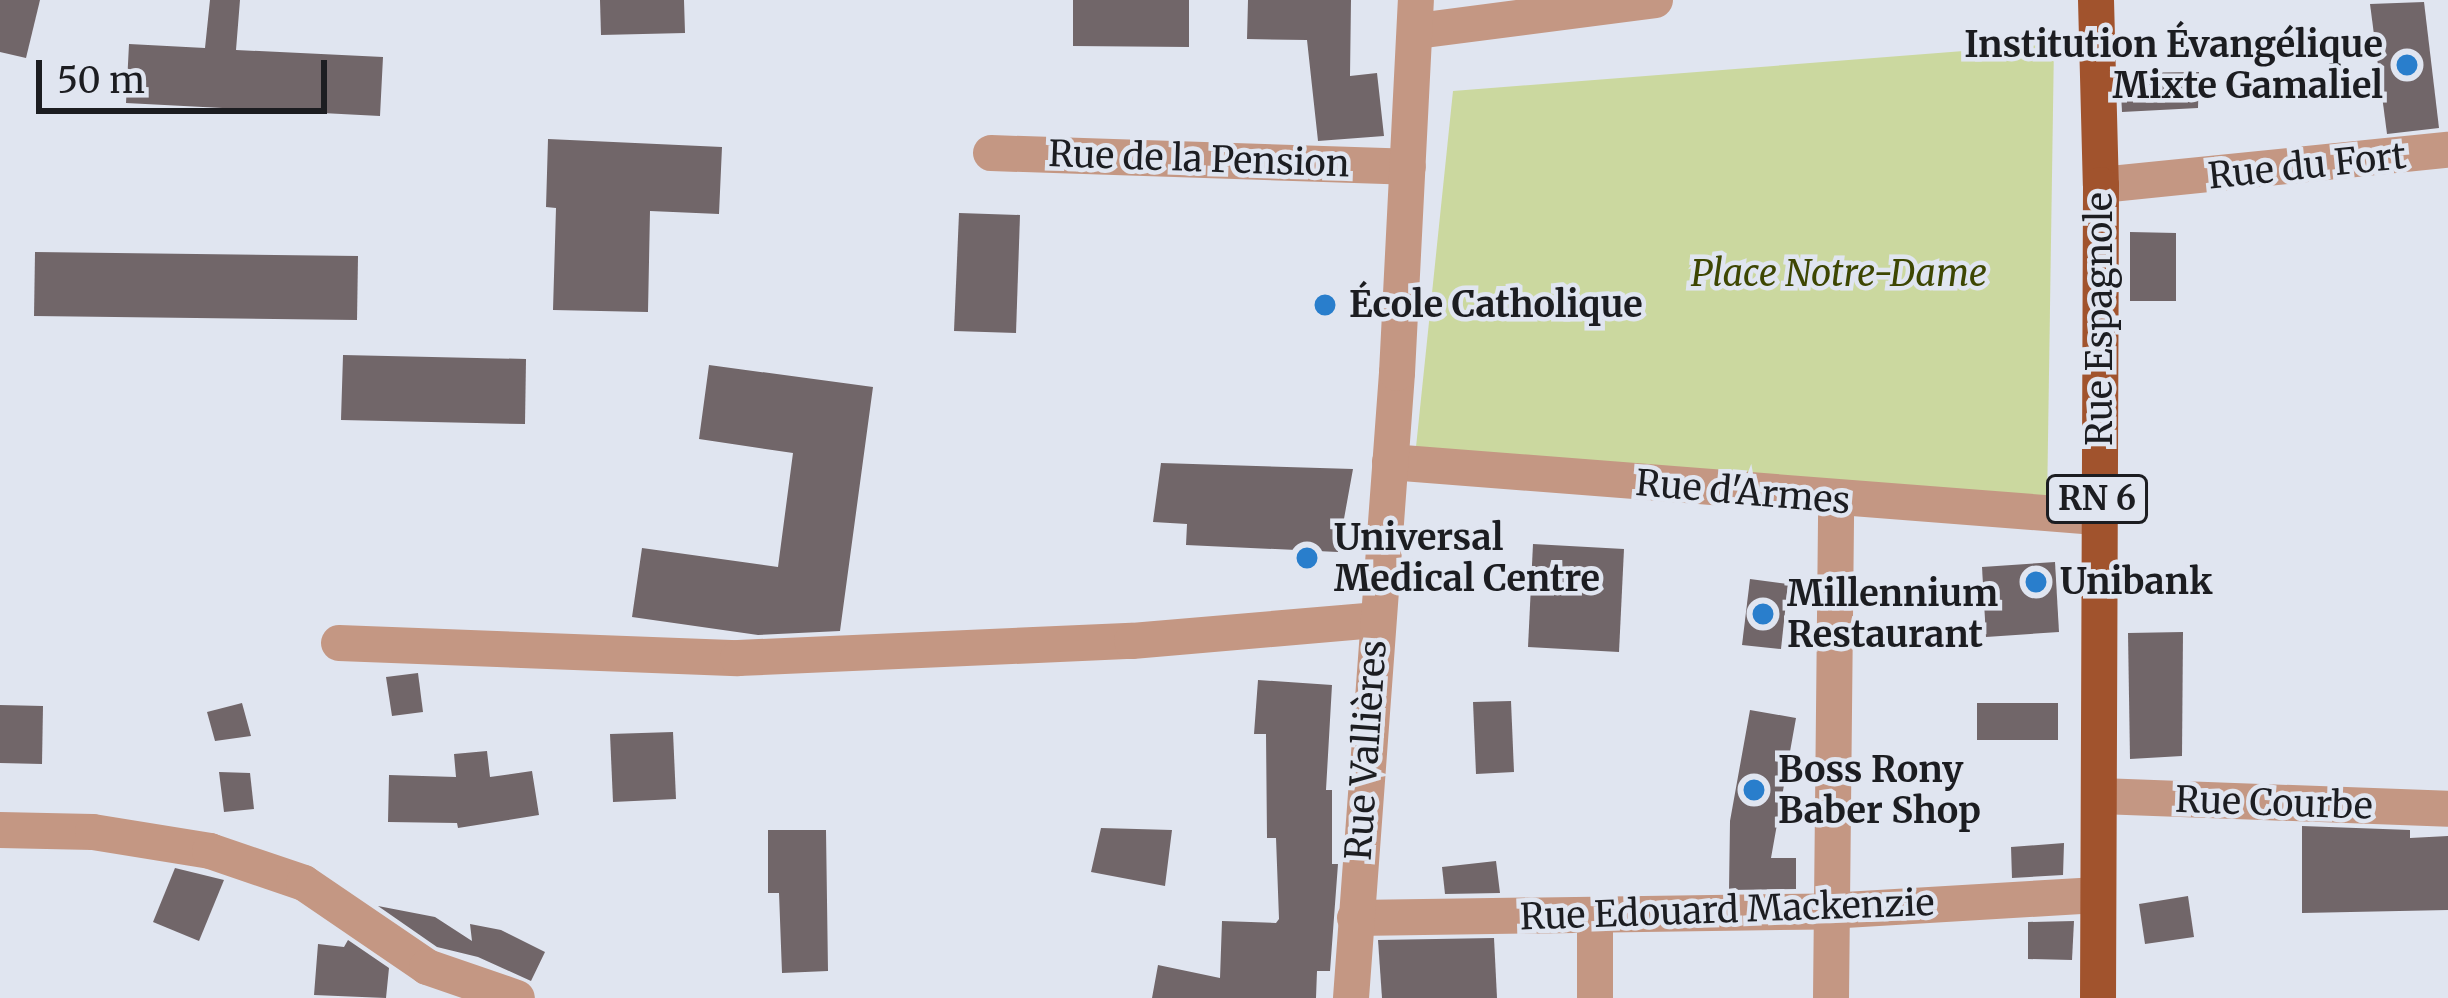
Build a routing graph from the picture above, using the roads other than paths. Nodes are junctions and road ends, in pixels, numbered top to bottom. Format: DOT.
graph roads {
  1 [pos="1655,0"];
  2 [pos="2096,0"];
  3 [pos="1417,16"];
  4 [pos="2448,150"];
  5 [pos="991,153"];
  6 [pos="1408,167"];
  7 [pos="2113,185"];
  8 [pos="1390,462"];
  9 [pos="1836,500"];
  10 [pos="2096,517"];
  11 [pos="1375,620"];
  12 [pos="339,643"];
  13 [pos="2100,796"];
  14 [pos="2448,809"];
  15 [pos="0,830"];
  16 [pos="2098,895"];
  17 [pos="1828,911"];
  18 [pos="1595,916"];
  19 [pos="1354,918"];
  20 [pos="518,998"];
  21 [pos="1351,998"];
  22 [pos="1594,998"];
  23 [pos="1831,998"];
  24 [pos="2098,998"];
  1 -- 3 [label="street"];
  2 -- 7 [label="main road, Rue Espagnole / RN 6"];
  3 -- 6 [label="street, Rue Vallières"];
  4 -- 7 [label="street, Rue du Fort"];
  5 -- 6 [label="street, Rue de la Pension"];
  6 -- 8 [label="street, Rue Vallières"];
  7 -- 10 [label="main road, Rue Espagnole / RN 6"];
  8 -- 9 [label="street, Rue d'Armes"];
  8 -- 11 [label="street, Rue Vallières"];
  9 -- 10 [label="street, Rue d'Armes"];
  9 -- 17 [label="street"];
  10 -- 13 [label="main road, Rue Espagnole / RN 6"];
  11 -- 12 [label="street"];
  11 -- 19 [label="street, Rue Vallières"];
  13 -- 14 [label="street, Rue Courbe"];
  13 -- 16 [label="main road, Rue Espagnole / RN 6"];
  15 -- 20 [label="street"];
  16 -- 17 [label="street, Rue Edouard Mackenzie"];
  16 -- 24 [label="main road, Rue Espagnole / RN 6"];
  17 -- 18 [label="street, Rue Edouard Mackenzie"];
  17 -- 23 [label="street"];
  18 -- 19 [label="street, Rue Edouard Mackenzie"];
  18 -- 22 [label="street"];
  19 -- 21 [label="street, Rue Vallières"];
}
